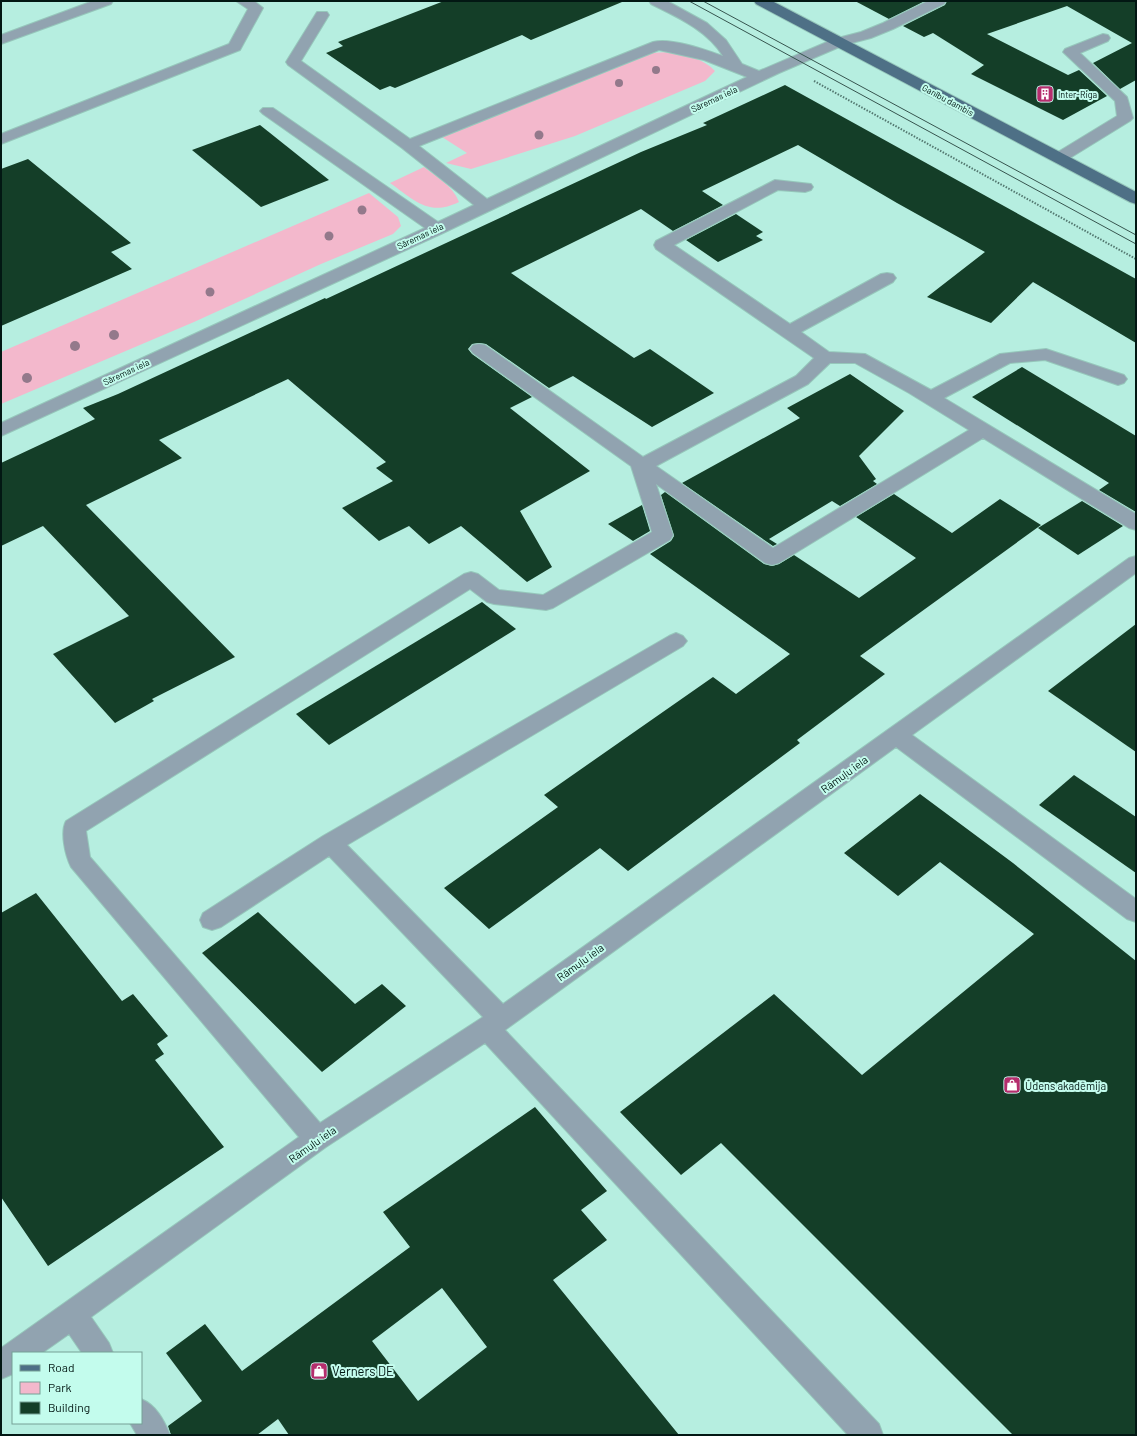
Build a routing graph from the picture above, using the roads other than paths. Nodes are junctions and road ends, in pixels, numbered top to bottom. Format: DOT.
graph roads {
  1 [pos="106,1"];
  2 [pos="244,1"];
  3 [pos="656,1"];
  4 [pos="761,1"];
  5 [pos="939,1"];
  6 [pos="322,15"];
  7 [pos="1103,38"];
  8 [pos="1,40"];
  9 [pos="840,42"];
  10 [pos="736,66"];
  11 [pos="759,77"];
  12 [pos="268,110"];
  13 [pos="1,139"];
  14 [pos="408,145"];
  15 [pos="1059,158"];
  16 [pos="805,187"];
  17 [pos="1136,198"];
  18 [pos="485,206"];
  19 [pos="437,229"];
  20 [pos="887,278"];
  21 [pos="789,332"];
  22 [pos="479,349"];
  23 [pos="824,357"];
  24 [pos="1118,379"];
  25 [pos="930,398"];
  26 [pos="1,430"];
  27 [pos="983,430"];
  28 [pos="643,466"];
  29 [pos="1136,523"];
  30 [pos="1136,564"];
  31 [pos="676,640"];
  32 [pos="897,736"];
  33 [pos="331,843"];
  34 [pos="1136,912"];
  35 [pos="212,920"];
  36 [pos="494,1023"];
  37 [pos="317,1139"];
  38 [pos="72,1314"];
  39 [pos="19,1352"];
  40 [pos="98,1352"];
  41 [pos="12,1358"];
  42 [pos="1,1365"];
  43 [pos="142,1415"];
  44 [pos="156,1435"];
  45 [pos="868,1435"];
  1 -- 8 [label="street"];
  2 -- 13 [label="street"];
  3 -- 10 [label="street"];
  4 -- 9 [label="main road, Ganību dambis"];
  5 -- 9 [label="street, Sāremas iela"];
  6 -- 14 [label="street"];
  7 -- 15 [label="street"];
  9 -- 11 [label="street, Sāremas iela"];
  9 -- 15 [label="main road, Ganību dambis"];
  10 -- 11 [label="street"];
  10 -- 14 [label="street"];
  11 -- 18 [label="street, Sāremas iela"];
  12 -- 19 [label="street"];
  14 -- 18 [label="street"];
  15 -- 17 [label="main road, Ganību dambis"];
  16 -- 21 [label="street"];
  18 -- 19 [label="street, Sāremas iela"];
  19 -- 26 [label="street, Sāremas iela"];
  20 -- 21 [label="street"];
  21 -- 23 [label="street"];
  22 -- 28 [label="street"];
  23 -- 25 [label="street"];
  23 -- 28 [label="street"];
  24 -- 25 [label="street"];
  25 -- 27 [label="street"];
  27 -- 28 [label="street"];
  27 -- 29 [label="street"];
  28 -- 37 [label="street"];
  30 -- 32 [label="street, Rāmuļu iela"];
  31 -- 33 [label="street"];
  32 -- 34 [label="street"];
  32 -- 36 [label="street, Rāmuļu iela"];
  33 -- 35 [label="street"];
  33 -- 36 [label="street"];
  36 -- 37 [label="street, Rāmuļu iela"];
  36 -- 45 [label="street"];
  37 -- 38 [label="street, Rāmuļu iela"];
  38 -- 39 [label="street, Rāmuļu iela"];
  38 -- 40 [label="street"];
  41 -- 42 [label="street"];
  43 -- 44 [label="street"];
}
